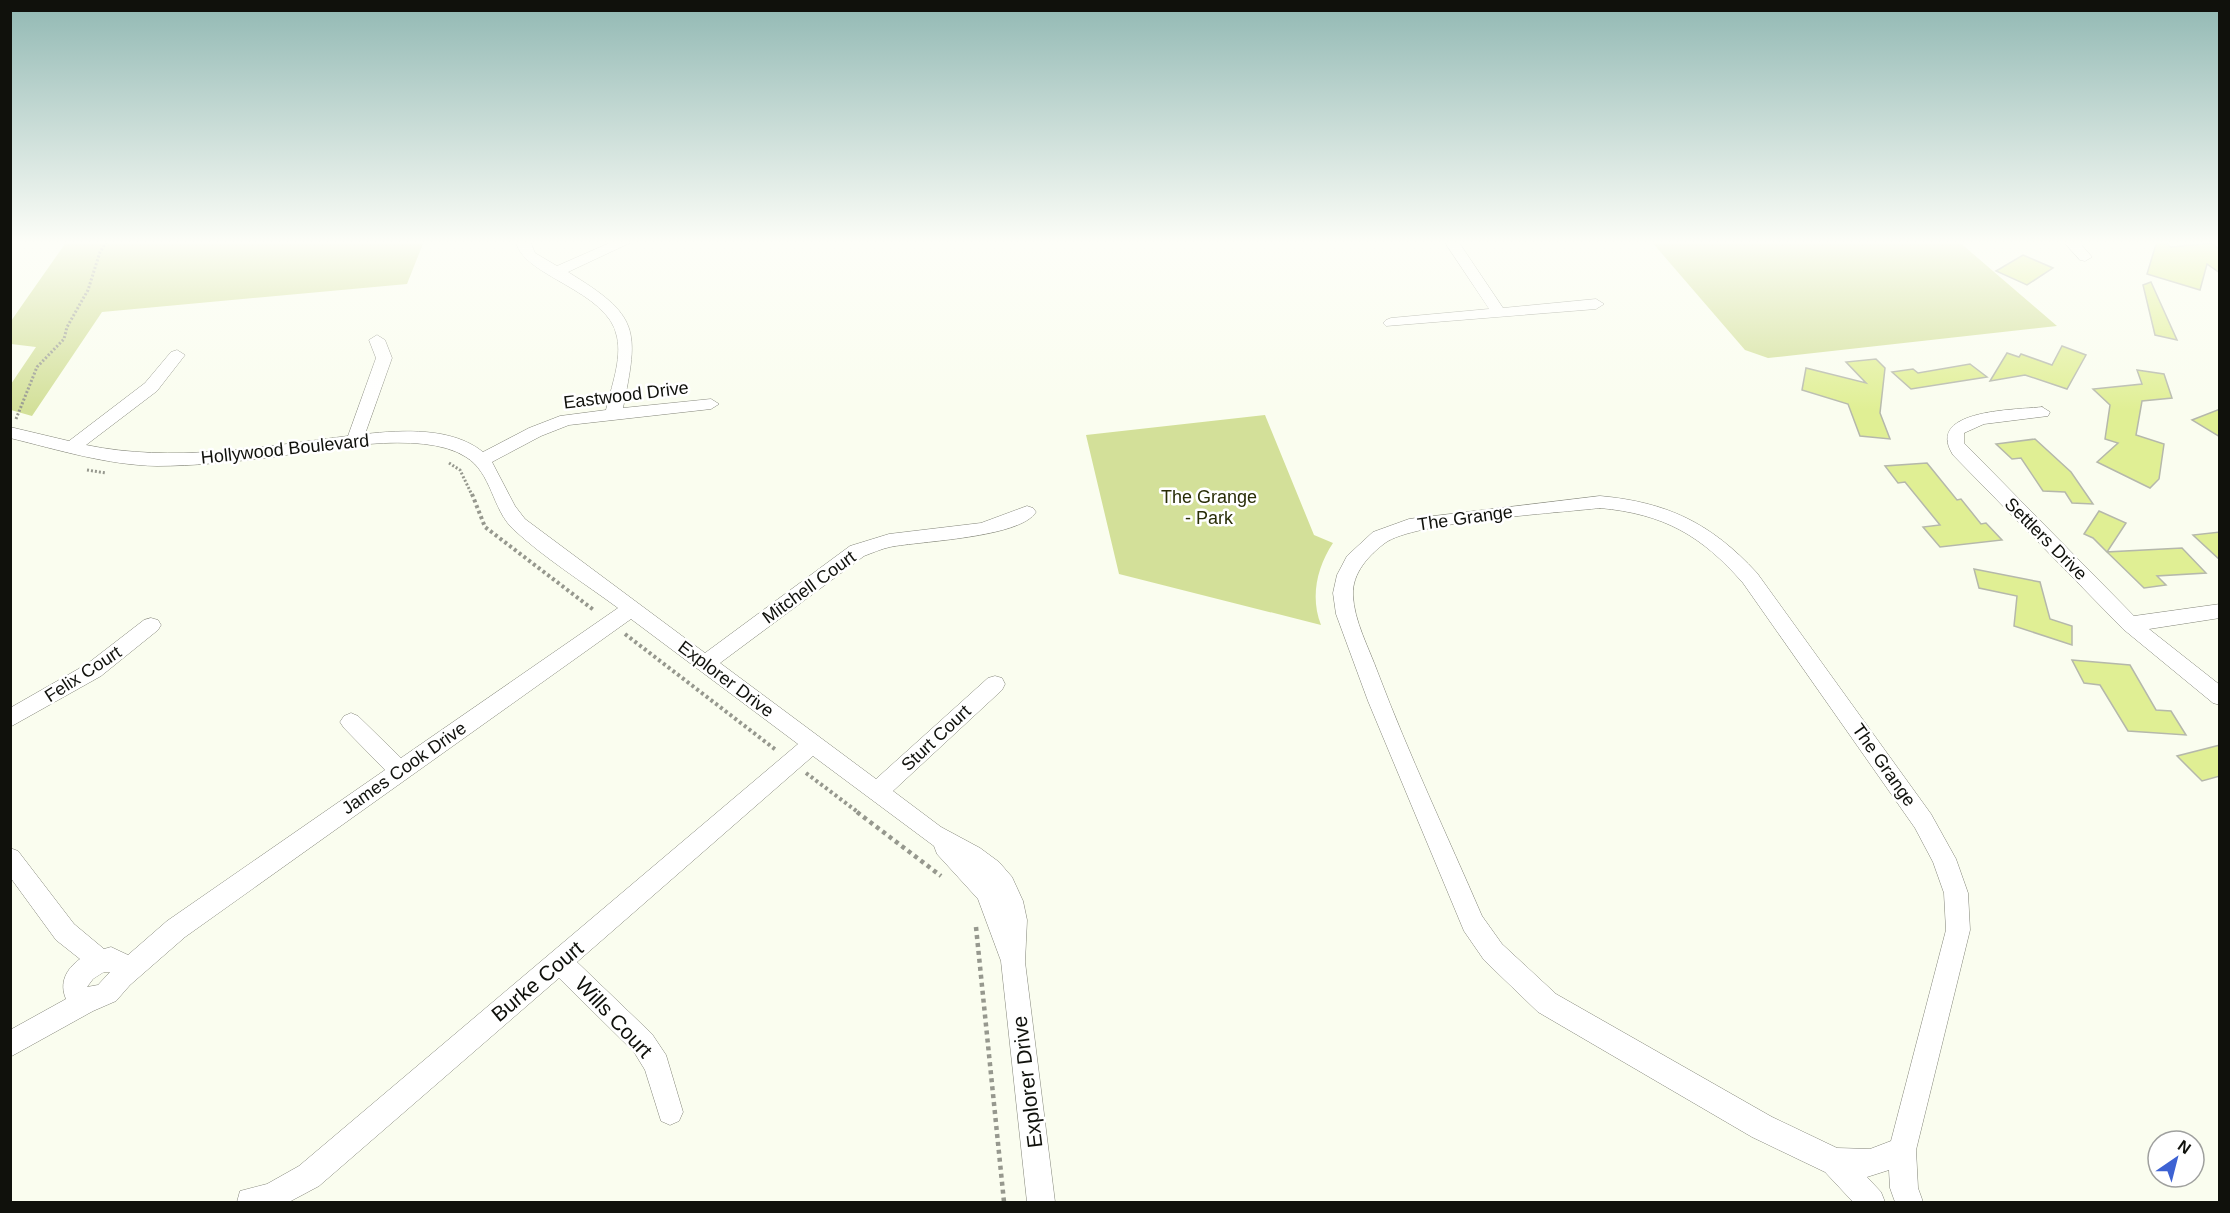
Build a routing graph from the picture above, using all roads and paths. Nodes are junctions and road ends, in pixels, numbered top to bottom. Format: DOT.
graph roads {
  1 [pos="84,298"];
  2 [pos="594,298"];
  3 [pos="1488,298"];
  4 [pos="1596,304"];
  5 [pos="1498,312"];
  6 [pos="1391,323"];
  7 [pos="377,340"];
  8 [pos="177,355"];
  9 [pos="711,404"];
  10 [pos="2042,412"];
  11 [pos="614,413"];
  12 [pos="10,425"];
  13 [pos="10,432"];
  14 [pos="354,442"];
  15 [pos="71,448"];
  16 [pos="482,460"];
  17 [pos="446,461"];
  18 [pos="78,468"];
  19 [pos="110,474"];
  20 [pos="1028,512"];
  21 [pos="632,608"];
  22 [pos="2220,611"];
  23 [pos="611,623"];
  24 [pos="2130,624"];
  25 [pos="152,625"];
  26 [pos="706,663"];
  27 [pos="994,684"];
  28 [pos="2220,697"];
  29 [pos="10,719"];
  30 [pos="351,722"];
  31 [pos="813,744"];
  32 [pos="793,763"];
  33 [pos="400,771"];
  34 [pos="877,792"];
  35 [pos="10,858"];
  36 [pos="946,879"];
  37 [pos="975,923"];
  38 [pos="65,932"];
  39 [pos="560,962"];
  40 [pos="112,965"];
  41 [pos="81,987"];
  42 [pos="13,1042"];
  43 [pos="670,1112"];
  44 [pos="1902,1150"];
  45 [pos="1835,1162"];
  46 [pos="250,1201"];
  47 [pos="1004,1203"];
  48 [pos="1041,1203"];
  49 [pos="1871,1203"];
  50 [pos="1909,1203"];
  1 -- 12 [label="path"];
  2 -- 11 [label="street"];
  3 -- 5 [label="street"];
  4 -- 5 [label="street"];
  5 -- 6 [label="street"];
  7 -- 14 [label="street"];
  8 -- 15 [label="street"];
  9 -- 11 [label="street, Eastwood Drive"];
  10 -- 24 [label="street, Settlers Drive"];
  11 -- 16 [label="street, Eastwood Drive"];
  13 -- 15 [label="street, Hollywood Boulevard"];
  14 -- 15 [label="street, Hollywood Boulevard"];
  14 -- 16 [label="street, Hollywood Boulevard"];
  16 -- 21 [label="street, Explorer Drive"];
  17 -- 23 [label="path"];
  18 -- 19 [label="path"];
  20 -- 26 [label="street, Mitchell Court"];
  21 -- 23 [label="street, James Cook Drive"];
  21 -- 26 [label="street, Explorer Drive"];
  22 -- 24 [label="street"];
  23 -- 32 [label="path"];
  23 -- 33 [label="street, James Cook Drive"];
  24 -- 28 [label="street, Settlers Drive"];
  25 -- 29 [label="street, Felix Court"];
  26 -- 31 [label="street, Explorer Drive"];
  27 -- 34 [label="street, Sturt Court"];
  30 -- 33 [label="street"];
  31 -- 32 [label="street, Burke Court"];
  31 -- 34 [label="street, Explorer Drive"];
  32 -- 36 [label="path"];
  32 -- 39 [label="street, Burke Court"];
  33 -- 40 [label="street, James Cook Drive"];
  34 -- 48 [label="street, Explorer Drive"];
  35 -- 38 [label="street"];
  37 -- 47 [label="path"];
  38 -- 40 [label="street"];
  38 -- 41 [label="street"];
  39 -- 43 [label="street, Wills Court"];
  39 -- 46 [label="street, Burke Court"];
  40 -- 41 [label="street, James Cook Drive"];
  41 -- 42 [label="street, James Cook Drive"];
  44 -- 45 [label="street, The Grange"];
  44 -- 45 [label="street, The Grange"];
  44 -- 50 [label="street, The Grange"];
  45 -- 49 [label="street, The Grange"];
}
